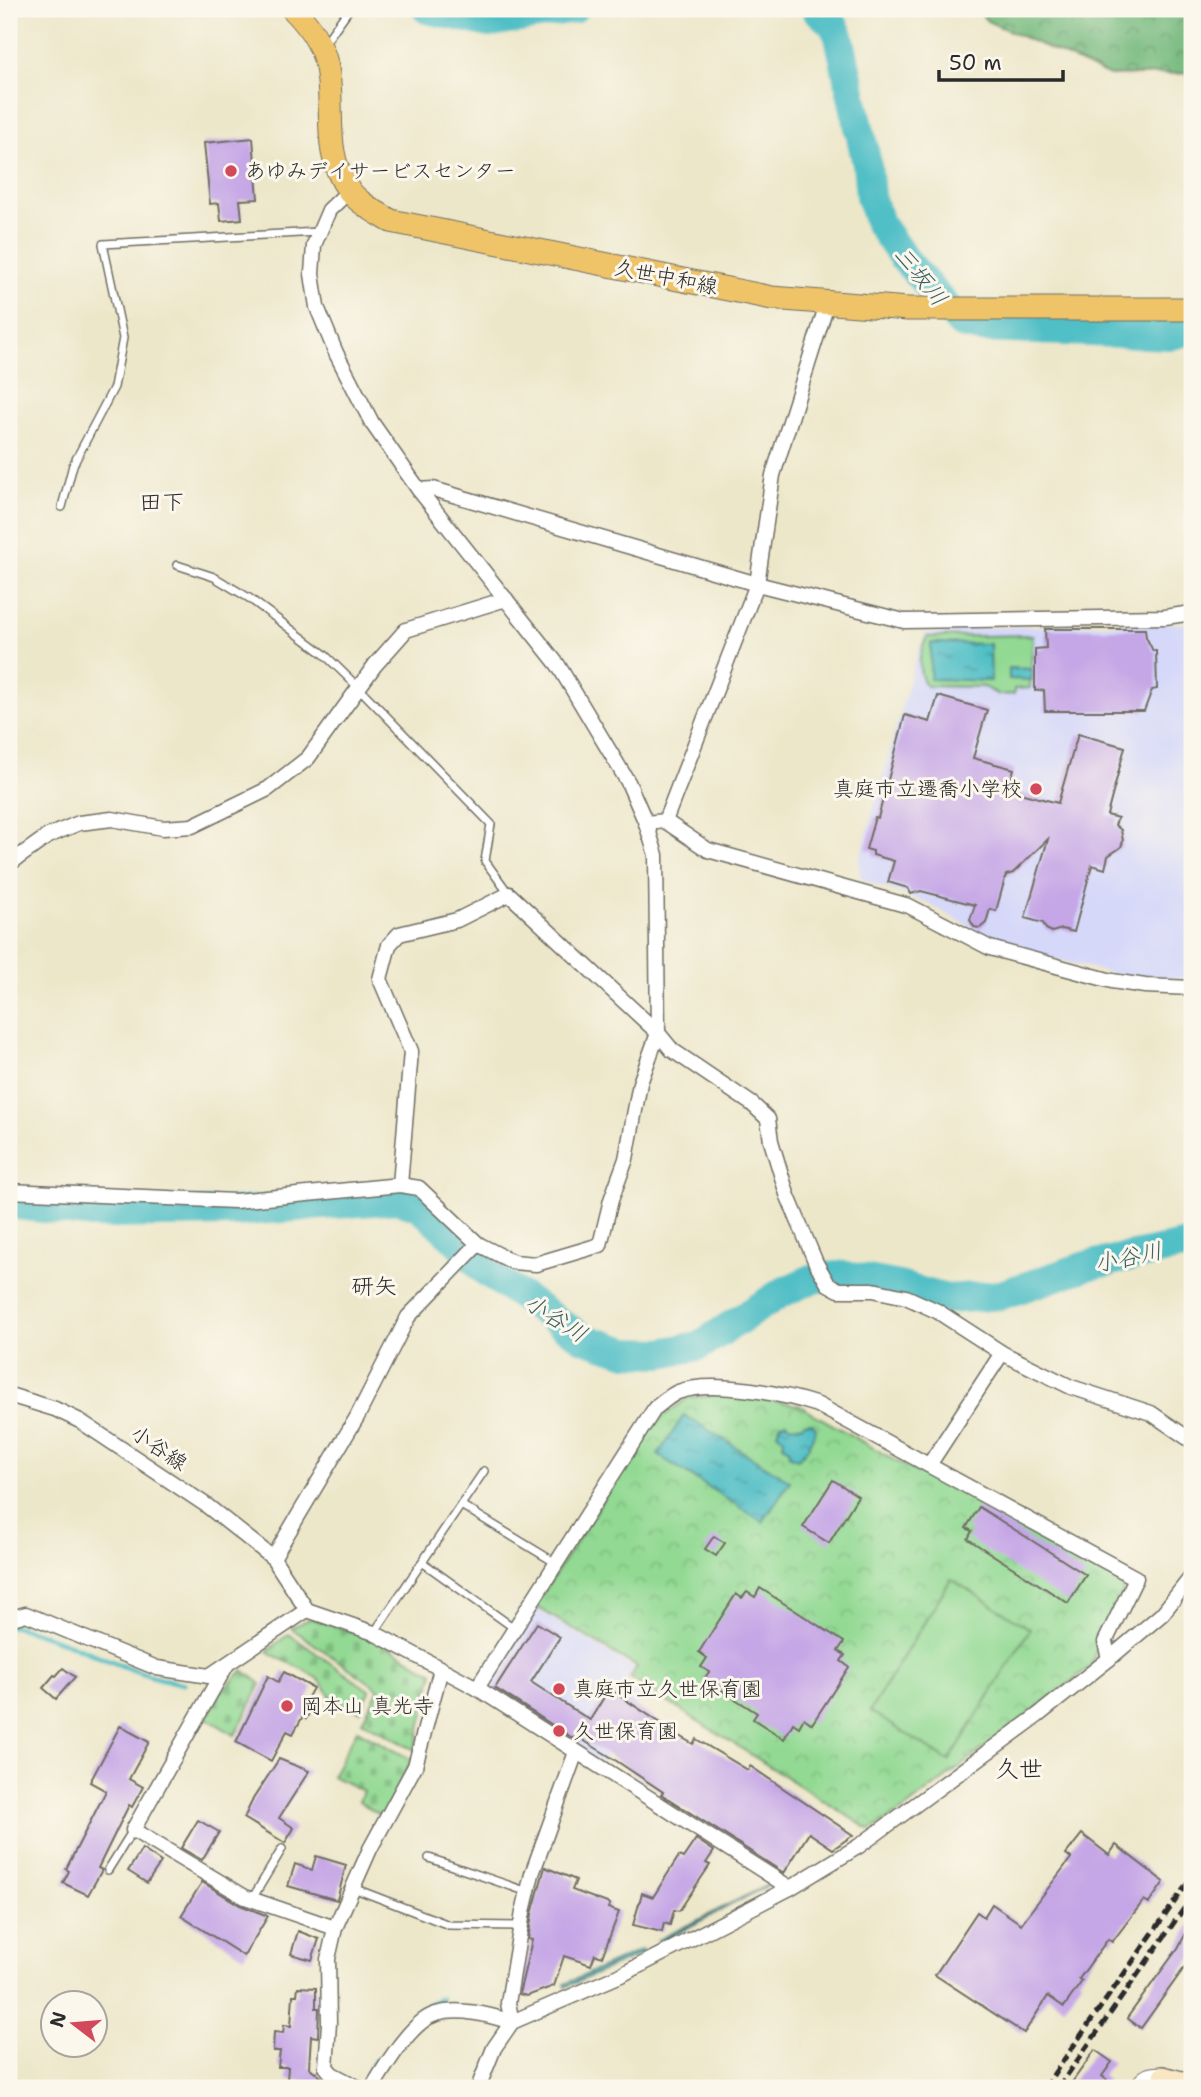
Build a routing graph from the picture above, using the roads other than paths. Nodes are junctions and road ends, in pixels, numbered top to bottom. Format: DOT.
graph roads {
  1 [pos="293,9"];
  2 [pos="348,9"];
  3 [pos="321,47"];
  4 [pos="349,191"];
  5 [pos="319,232"];
  6 [pos="827,304"];
  7 [pos="1192,309"];
  8 [pos="419,490"];
  9 [pos="62,507"];
  10 [pos="177,565"];
  11 [pos="757,584"];
  12 [pos="506,598"];
  13 [pos="1192,613"];
  14 [pos="358,687"];
  15 [pos="665,821"];
  16 [pos="646,823"];
  17 [pos="9,864"];
  18 [pos="509,894"];
  19 [pos="1192,988"];
  20 [pos="658,1033"];
  21 [pos="400,1185"];
  22 [pos="9,1191"];
  23 [pos="478,1244"];
  24 [pos="1002,1353"];
  25 [pos="9,1395"];
  26 [pos="1192,1441"];
  27 [pos="929,1465"];
  28 [pos="484,1471"];
  29 [pos="461,1505"];
  30 [pos="273,1558"];
  31 [pos="422,1562"];
  32 [pos="557,1563"];
  33 [pos="1192,1576"];
  34 [pos="307,1610"];
  35 [pos="9,1619"];
  36 [pos="514,1628"];
  37 [pos="374,1633"];
  38 [pos="1108,1659"];
  39 [pos="226,1666"];
  40 [pos="441,1669"];
  41 [pos="477,1688"];
  42 [pos="576,1752"];
  43 [pos="133,1830"];
  44 [pos="282,1849"];
  45 [pos="429,1858"];
  46 [pos="108,1870"];
  47 [pos="353,1887"];
  48 [pos="790,1888"];
  49 [pos="528,1892"];
  50 [pos="252,1900"];
  51 [pos="520,1926"];
  52 [pos="335,1928"];
  53 [pos="512,2022"];
  54 [pos="1163,2076"];
  55 [pos="1192,2084"];
  56 [pos="359,2088"];
  57 [pos="372,2088"];
  58 [pos="478,2088"];
  59 [pos="1138,2088"];
  1 -- 3 [label="main road, 久世中和線"];
  2 -- 3 [label="lane"];
  3 -- 4 [label="main road, 久世中和線"];
  4 -- 5 [label="street"];
  4 -- 6 [label="main road, 久世中和線"];
  5 -- 8 [label="street"];
  5 -- 9 [label="lane"];
  6 -- 7 [label="main road, 久世中和線"];
  6 -- 11 [label="street"];
  8 -- 11 [label="street"];
  8 -- 12 [label="street"];
  10 -- 14 [label="lane"];
  11 -- 13 [label="street"];
  11 -- 15 [label="street"];
  12 -- 14 [label="street"];
  12 -- 16 [label="street"];
  14 -- 17 [label="street"];
  14 -- 18 [label="lane"];
  15 -- 16 [label="street"];
  15 -- 19 [label="street"];
  16 -- 20 [label="street"];
  18 -- 20 [label="street"];
  18 -- 21 [label="street"];
  20 -- 23 [label="street"];
  20 -- 24 [label="street"];
  21 -- 22 [label="street"];
  21 -- 23 [label="street"];
  23 -- 30 [label="street"];
  24 -- 26 [label="street"];
  24 -- 27 [label="street"];
  25 -- 30 [label="street, 小谷線"];
  27 -- 32 [label="street"];
  27 -- 38 [label="street"];
  28 -- 29 [label="lane"];
  29 -- 31 [label="lane"];
  29 -- 32 [label="lane"];
  30 -- 34 [label="street, 小谷線"];
  31 -- 36 [label="lane"];
  31 -- 37 [label="lane"];
  32 -- 36 [label="street"];
  33 -- 38 [label="street"];
  34 -- 37 [label="street"];
  34 -- 39 [label="street"];
  35 -- 39 [label="street"];
  36 -- 41 [label="street"];
  37 -- 40 [label="street"];
  38 -- 48 [label="street"];
  39 -- 43 [label="street"];
  40 -- 41 [label="street"];
  40 -- 47 [label="street"];
  41 -- 42 [label="street"];
  42 -- 48 [label="street"];
  42 -- 49 [label="street"];
  43 -- 46 [label="lane"];
  43 -- 50 [label="street"];
  44 -- 50 [label="lane"];
  45 -- 49 [label="lane"];
  47 -- 51 [label="lane"];
  47 -- 52 [label="street"];
  48 -- 53 [label="street"];
  49 -- 51 [label="street"];
  50 -- 52 [label="street"];
  51 -- 53 [label="street"];
  52 -- 56 [label="street"];
  53 -- 57 [label="street"];
  53 -- 58 [label="street"];
  54 -- 55 [label="main road"];
  54 -- 59 [label="street"];
}
